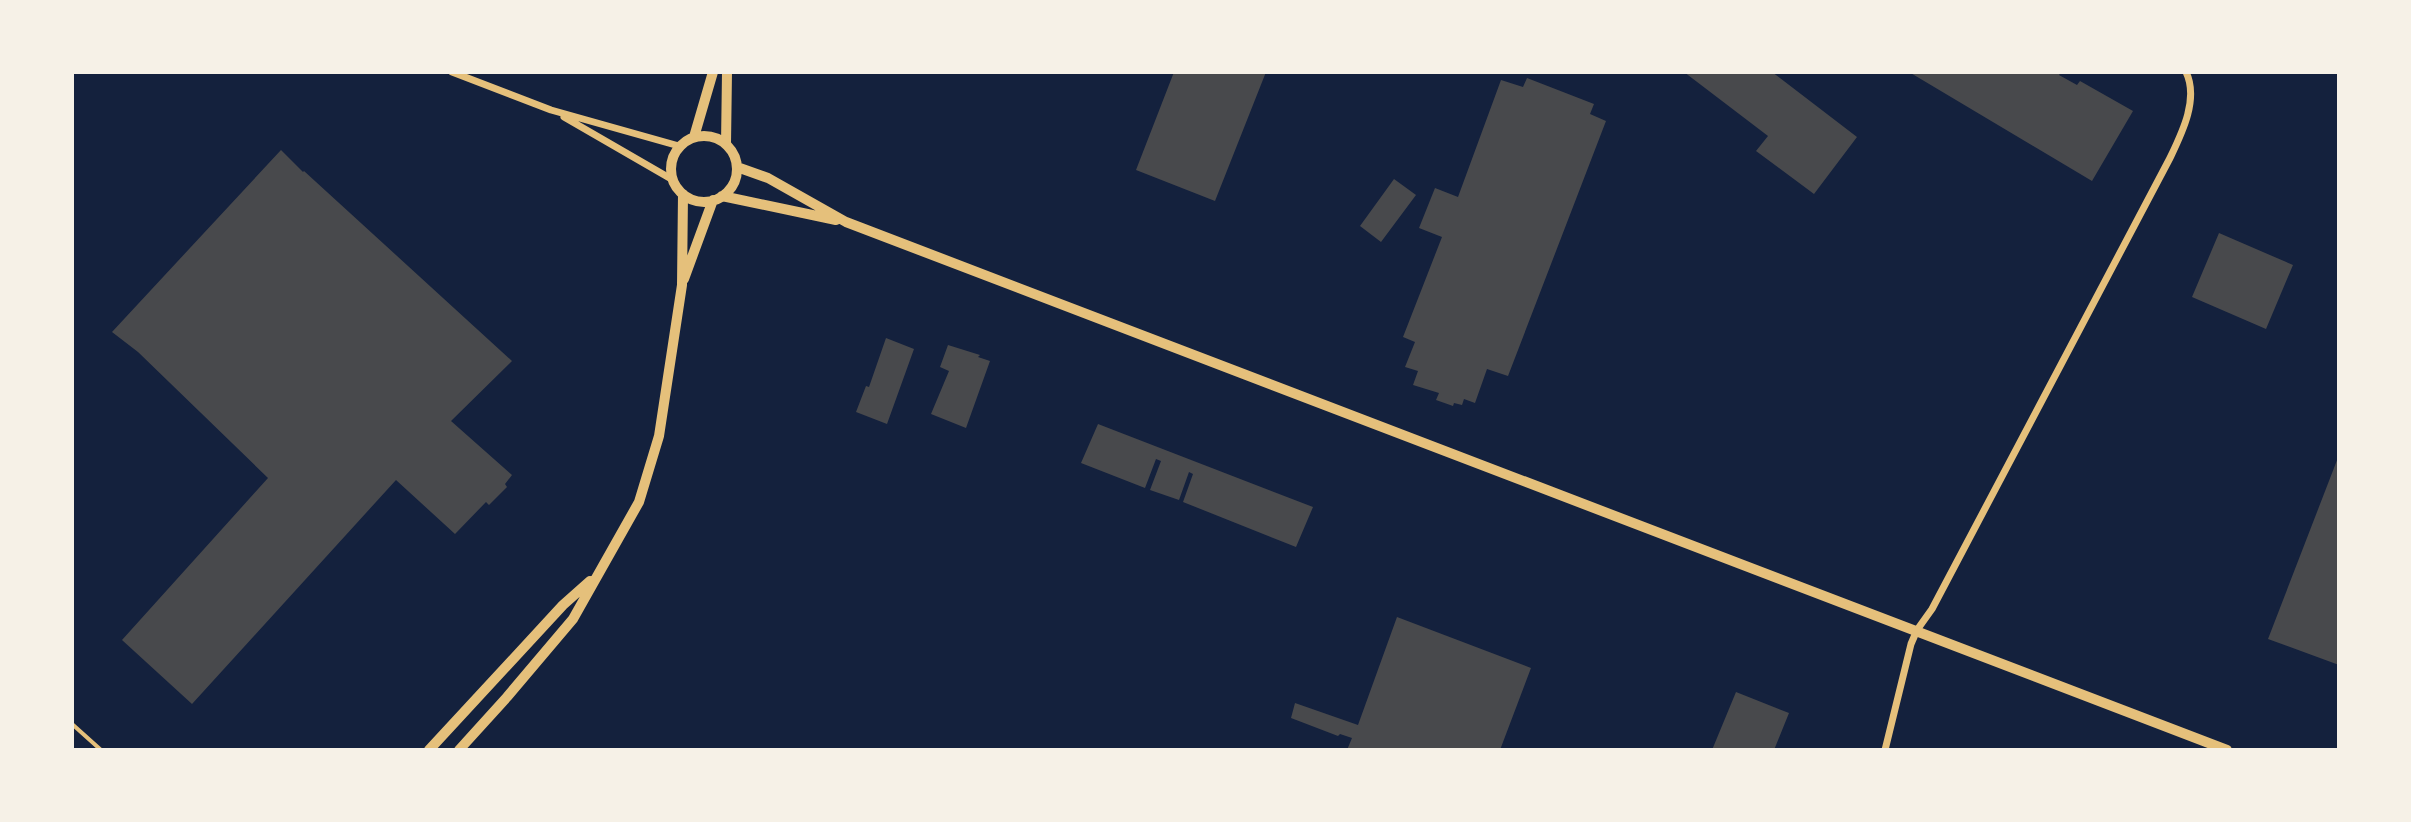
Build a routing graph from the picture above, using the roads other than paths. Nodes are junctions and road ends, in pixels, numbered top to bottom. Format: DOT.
graph roads {
  1 [pos="452,72"];
  2 [pos="713,72"];
  3 [pos="727,72"];
  4 [pos="2186,72"];
  5 [pos="551,110"];
  6 [pos="694,137"];
  7 [pos="726,144"];
  8 [pos="679,146"];
  9 [pos="737,167"];
  10 [pos="673,180"];
  11 [pos="683,194"];
  12 [pos="717,198"];
  13 [pos="846,222"];
  14 [pos="682,285"];
  15 [pos="598,575"];
  16 [pos="1917,630"];
  17 [pos="72,724"];
  18 [pos="101,750"];
  19 [pos="429,750"];
  20 [pos="459,750"];
  21 [pos="1885,750"];
  22 [pos="2227,750"];
  1 -- 5 [label="street"];
  2 -- 6 [label="main road"];
  3 -- 7 [label="main road"];
  4 -- 16 [label="street"];
  5 -- 8 [label="street"];
  5 -- 10 [label="street"];
  6 -- 7 [label="main road"];
  6 -- 8 [label="main road"];
  7 -- 9 [label="main road"];
  8 -- 10 [label="main road"];
  9 -- 12 [label="main road"];
  9 -- 13 [label="main road"];
  10 -- 11 [label="main road"];
  11 -- 12 [label="main road"];
  11 -- 14 [label="main road"];
  12 -- 13 [label="main road"];
  12 -- 14 [label="main road"];
  13 -- 16 [label="main road"];
  14 -- 15 [label="main road"];
  15 -- 19 [label="main road"];
  15 -- 20 [label="main road"];
  16 -- 21 [label="street"];
  16 -- 22 [label="main road"];
  17 -- 18 [label="lane"];
}
